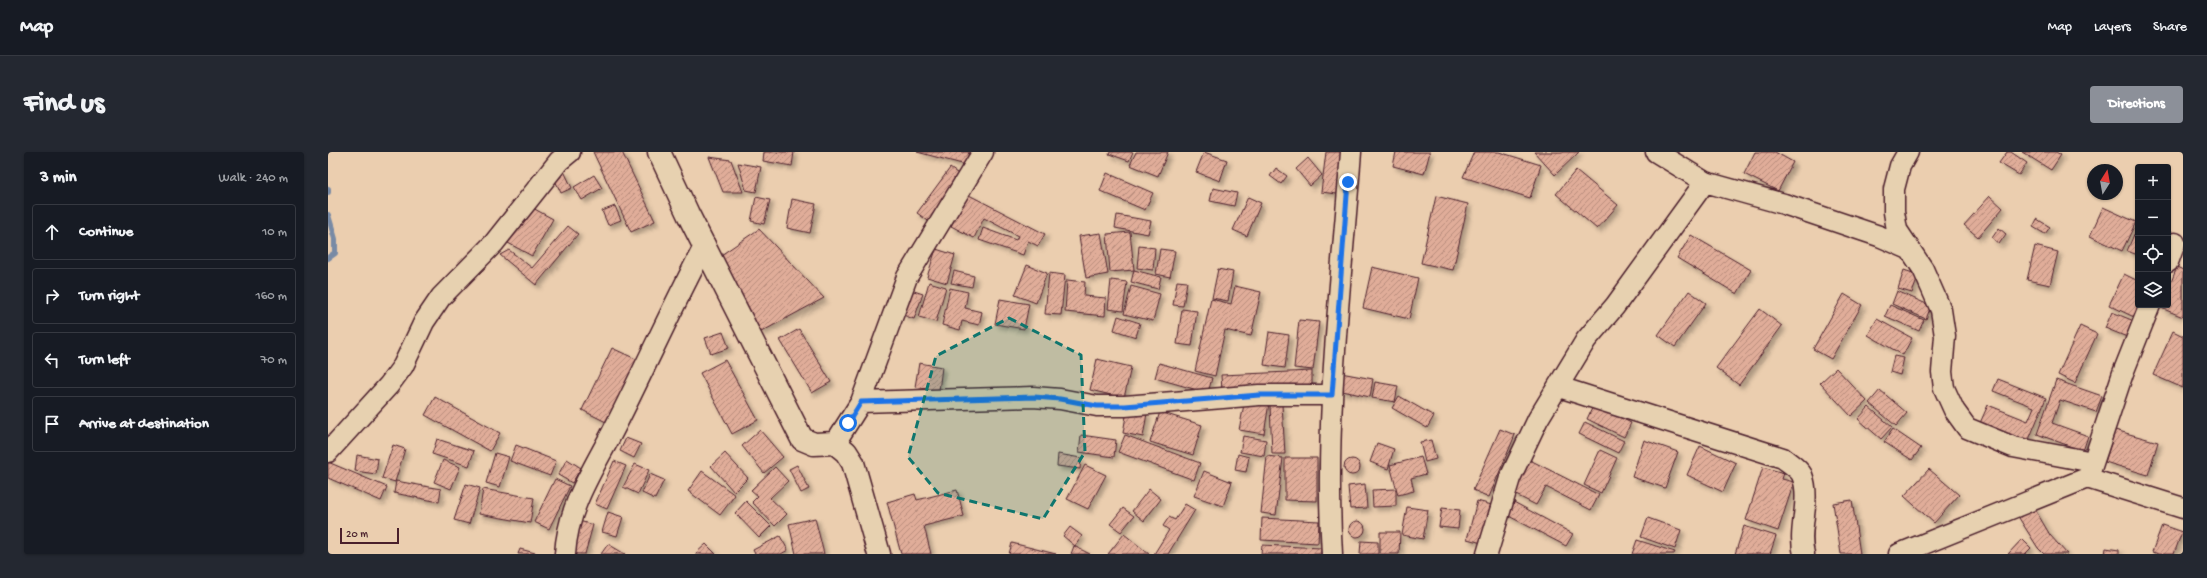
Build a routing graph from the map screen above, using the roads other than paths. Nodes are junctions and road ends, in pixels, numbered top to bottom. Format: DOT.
graph roads {
  1 [pos="570,152"];
  2 [pos="659,152"];
  3 [pos="983,152"];
  4 [pos="1351,152"];
  5 [pos="1656,152"];
  6 [pos="1908,152"];
  7 [pos="1705,182"];
  8 [pos="2175,243"];
  9 [pos="704,245"];
  10 [pos="1909,249"];
  11 [pos="2171,254"];
  12 [pos="2149,308"];
  13 [pos="1559,387"];
  14 [pos="1332,395"];
  15 [pos="861,402"];
  16 [pos="835,443"];
  17 [pos="328,452"];
  18 [pos="2090,470"];
  19 [pos="2183,508"];
  20 [pos="565,554"];
  21 [pos="879,554"];
  22 [pos="1332,554"];
  23 [pos="1487,554"];
  24 [pos="1804,554"];
  25 [pos="1900,554"];
  1 -- 17 [label="street"];
  2 -- 9 [label="street"];
  3 -- 15 [label="street"];
  4 -- 14 [label="street"];
  5 -- 7 [label="street"];
  6 -- 10 [label="street"];
  7 -- 10 [label="street"];
  7 -- 13 [label="street"];
  8 -- 11 [label="street"];
  9 -- 16 [label="street"];
  9 -- 20 [label="street"];
  10 -- 18 [label="street"];
  12 -- 18 [label="street"];
  13 -- 23 [label="street"];
  13 -- 24 [label="street"];
  14 -- 15 [label="street"];
  14 -- 22 [label="street"];
  15 -- 16 [label="street"];
  16 -- 21 [label="street"];
  18 -- 19 [label="street"];
  18 -- 25 [label="street"];
}
